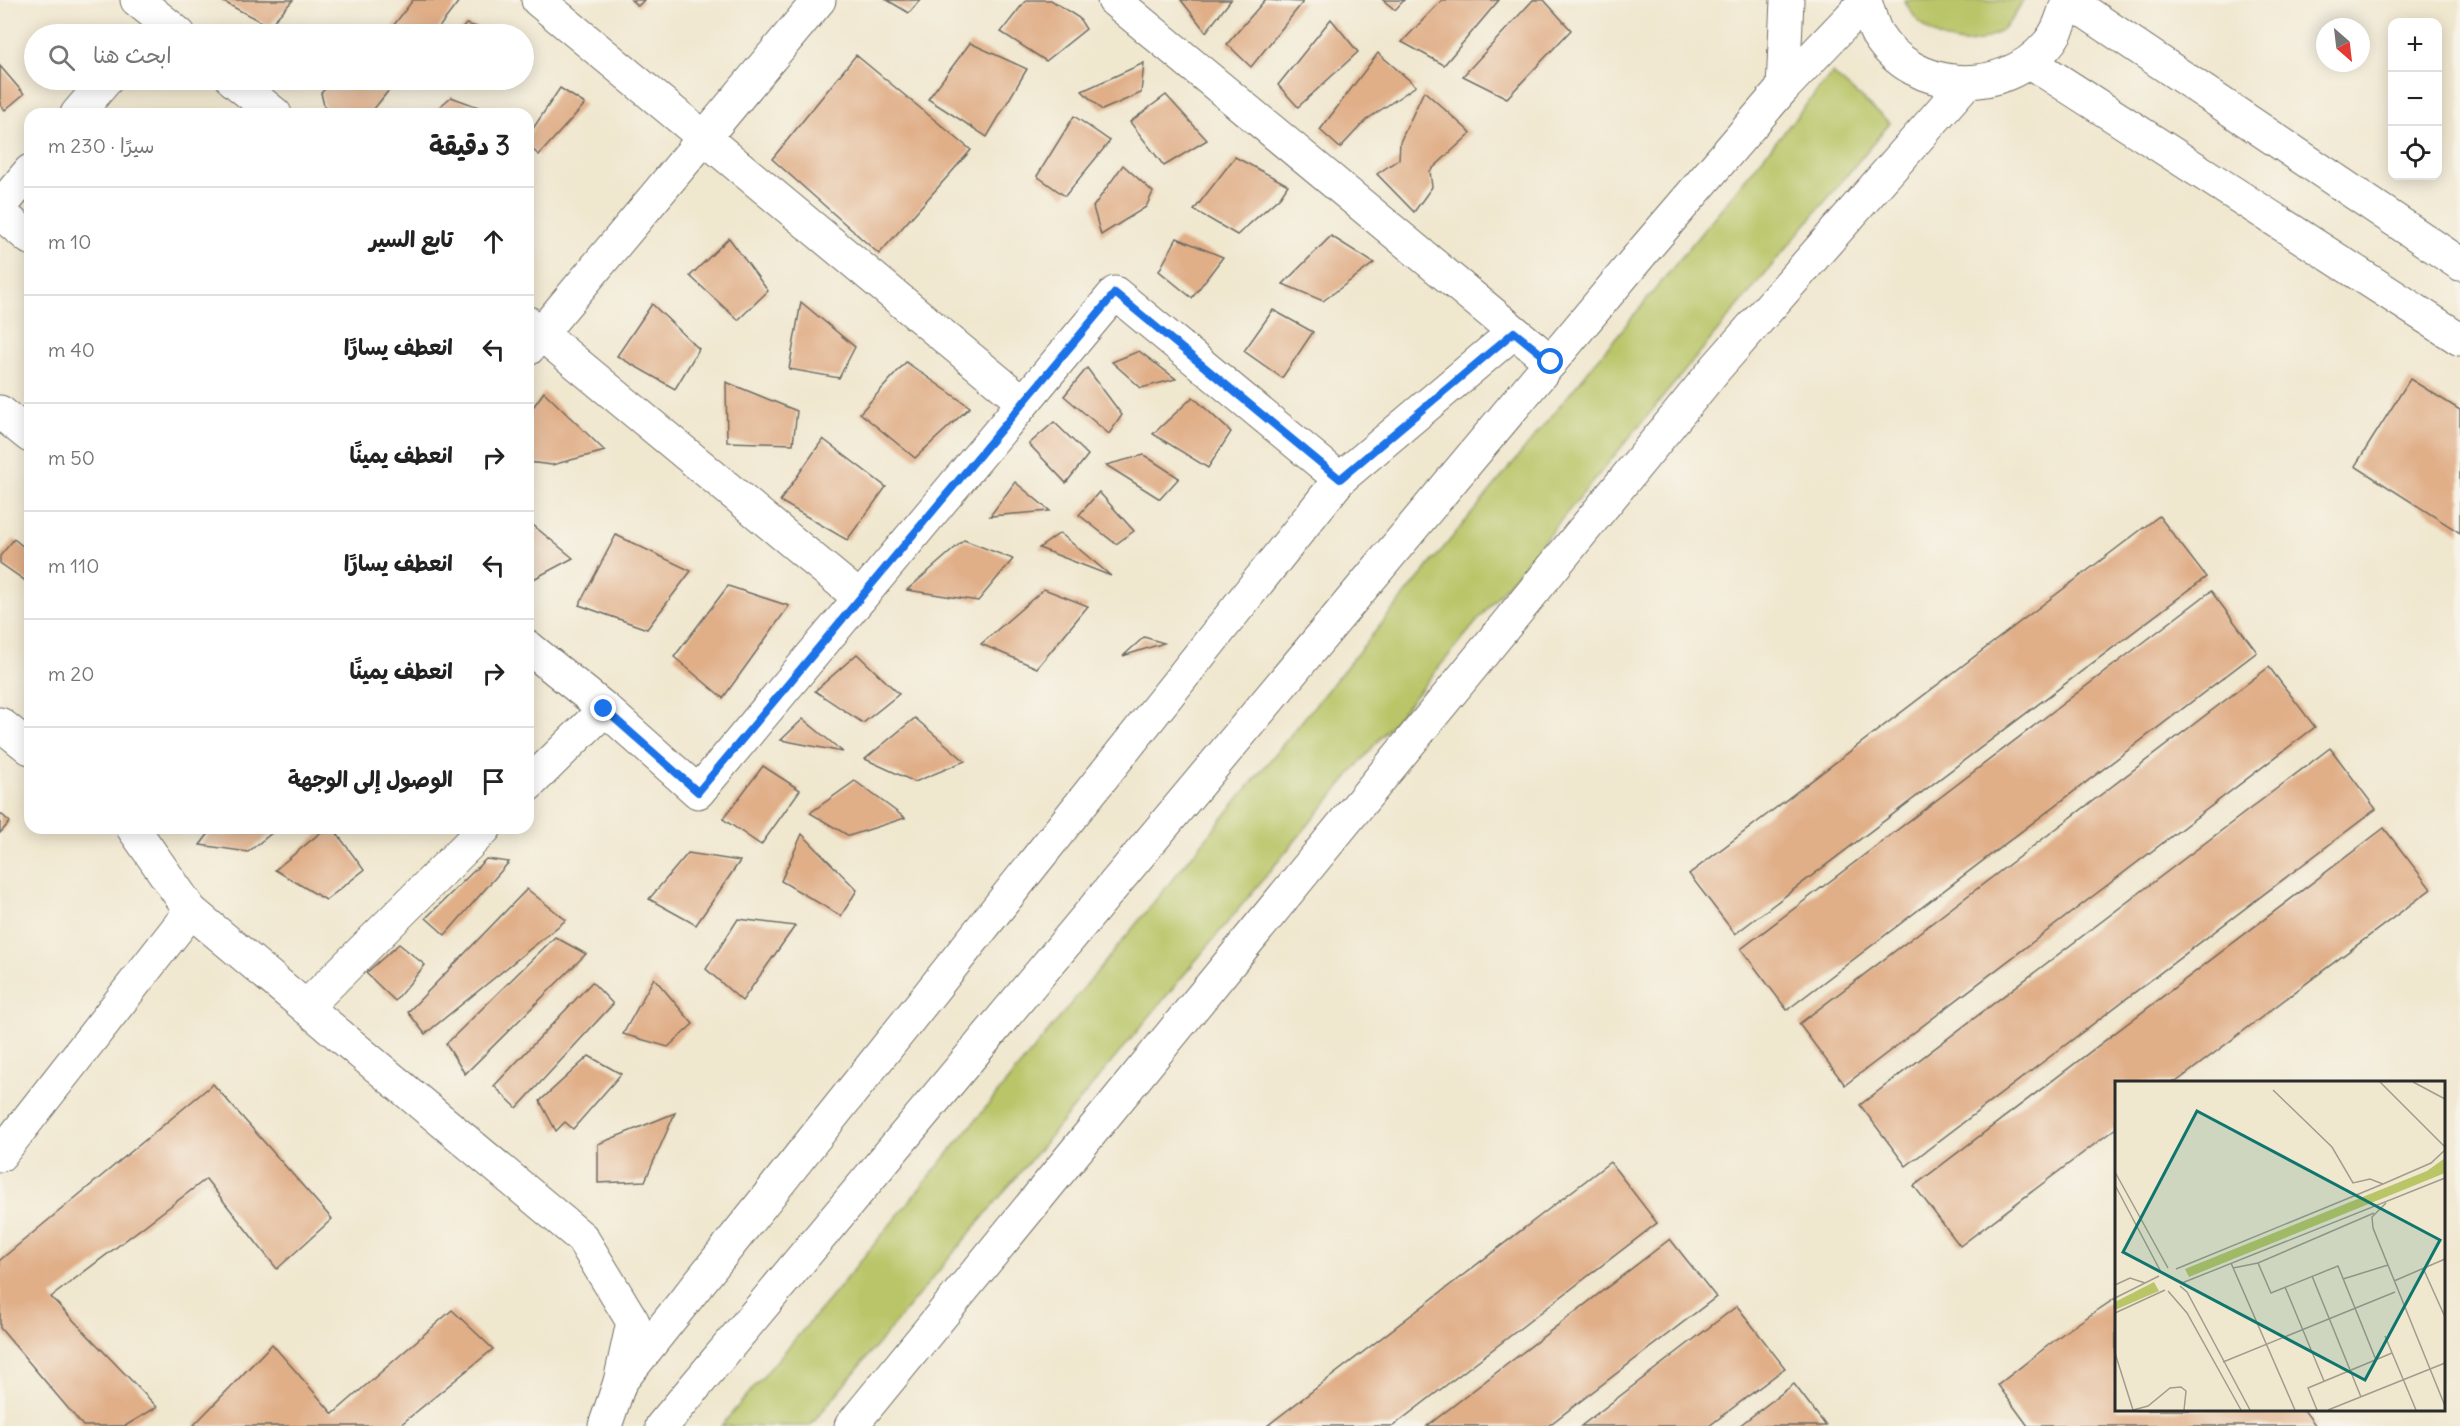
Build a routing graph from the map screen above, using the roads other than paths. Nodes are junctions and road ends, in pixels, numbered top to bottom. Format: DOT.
graph roads {
  1 [pos="538,0"];
  2 [pos="819,0"];
  3 [pos="1114,0"];
  4 [pos="1787,0"];
  5 [pos="2068,0"];
  6 [pos="1865,1"];
  7 [pos="2030,62"];
  8 [pos="1965,84"];
  9 [pos="1783,88"];
  10 [pos="97,90"];
  11 [pos="245,90"];
  12 [pos="82,108"];
  13 [pos="268,108"];
  14 [pos="704,138"];
  15 [pos="24,178"];
  16 [pos="0,207"];
  17 [pos="0,213"];
  18 [pos="24,233"];
  19 [pos="2460,264"];
  20 [pos="1514,332"];
  21 [pos="534,334"];
  22 [pos="534,338"];
  23 [pos="2460,339"];
  24 [pos="1551,362"];
  25 [pos="1023,402"];
  26 [pos="0,412"];
  27 [pos="24,431"];
  28 [pos="1340,479"];
  29 [pos="860,598"];
  30 [pos="534,652"];
  31 [pos="604,709"];
  32 [pos="0,724"];
  33 [pos="24,743"];
  34 [pos="534,779"];
  35 [pos="137,834"];
  36 [pos="479,834"];
  37 [pos="191,911"];
  38 [pos="306,1007"];
  39 [pos="6,1138"];
  40 [pos="620,1382"];
  41 [pos="605,1426"];
  42 [pos="662,1426"];
  43 [pos="851,1426"];
  1 -- 14 [label="street"];
  2 -- 14 [label="street"];
  3 -- 20 [label="street"];
  4 -- 9 [label="street"];
  5 -- 7 [label="street"];
  5 -- 19 [label="street"];
  6 -- 8 [label="street"];
  6 -- 9 [label="street"];
  7 -- 8 [label="street"];
  7 -- 23 [label="street"];
  8 -- 43 [label="street"];
  9 -- 24 [label="street"];
  10 -- 12 [label="street"];
  11 -- 13 [label="street"];
  14 -- 21 [label="street"];
  14 -- 25 [label="street"];
  15 -- 16 [label="street"];
  17 -- 18 [label="street"];
  20 -- 24 [label="street"];
  20 -- 28 [label="street"];
  22 -- 29 [label="street"];
  24 -- 42 [label="street"];
  25 -- 28 [label="street"];
  25 -- 29 [label="street"];
  26 -- 27 [label="street"];
  28 -- 40 [label="street"];
  29 -- 31 [label="street"];
  30 -- 31 [label="street"];
  31 -- 34 [label="street"];
  32 -- 33 [label="street"];
  35 -- 37 [label="street"];
  36 -- 38 [label="street"];
  37 -- 38 [label="street"];
  37 -- 39 [label="street"];
  38 -- 40 [label="street"];
  40 -- 41 [label="street"];
}
